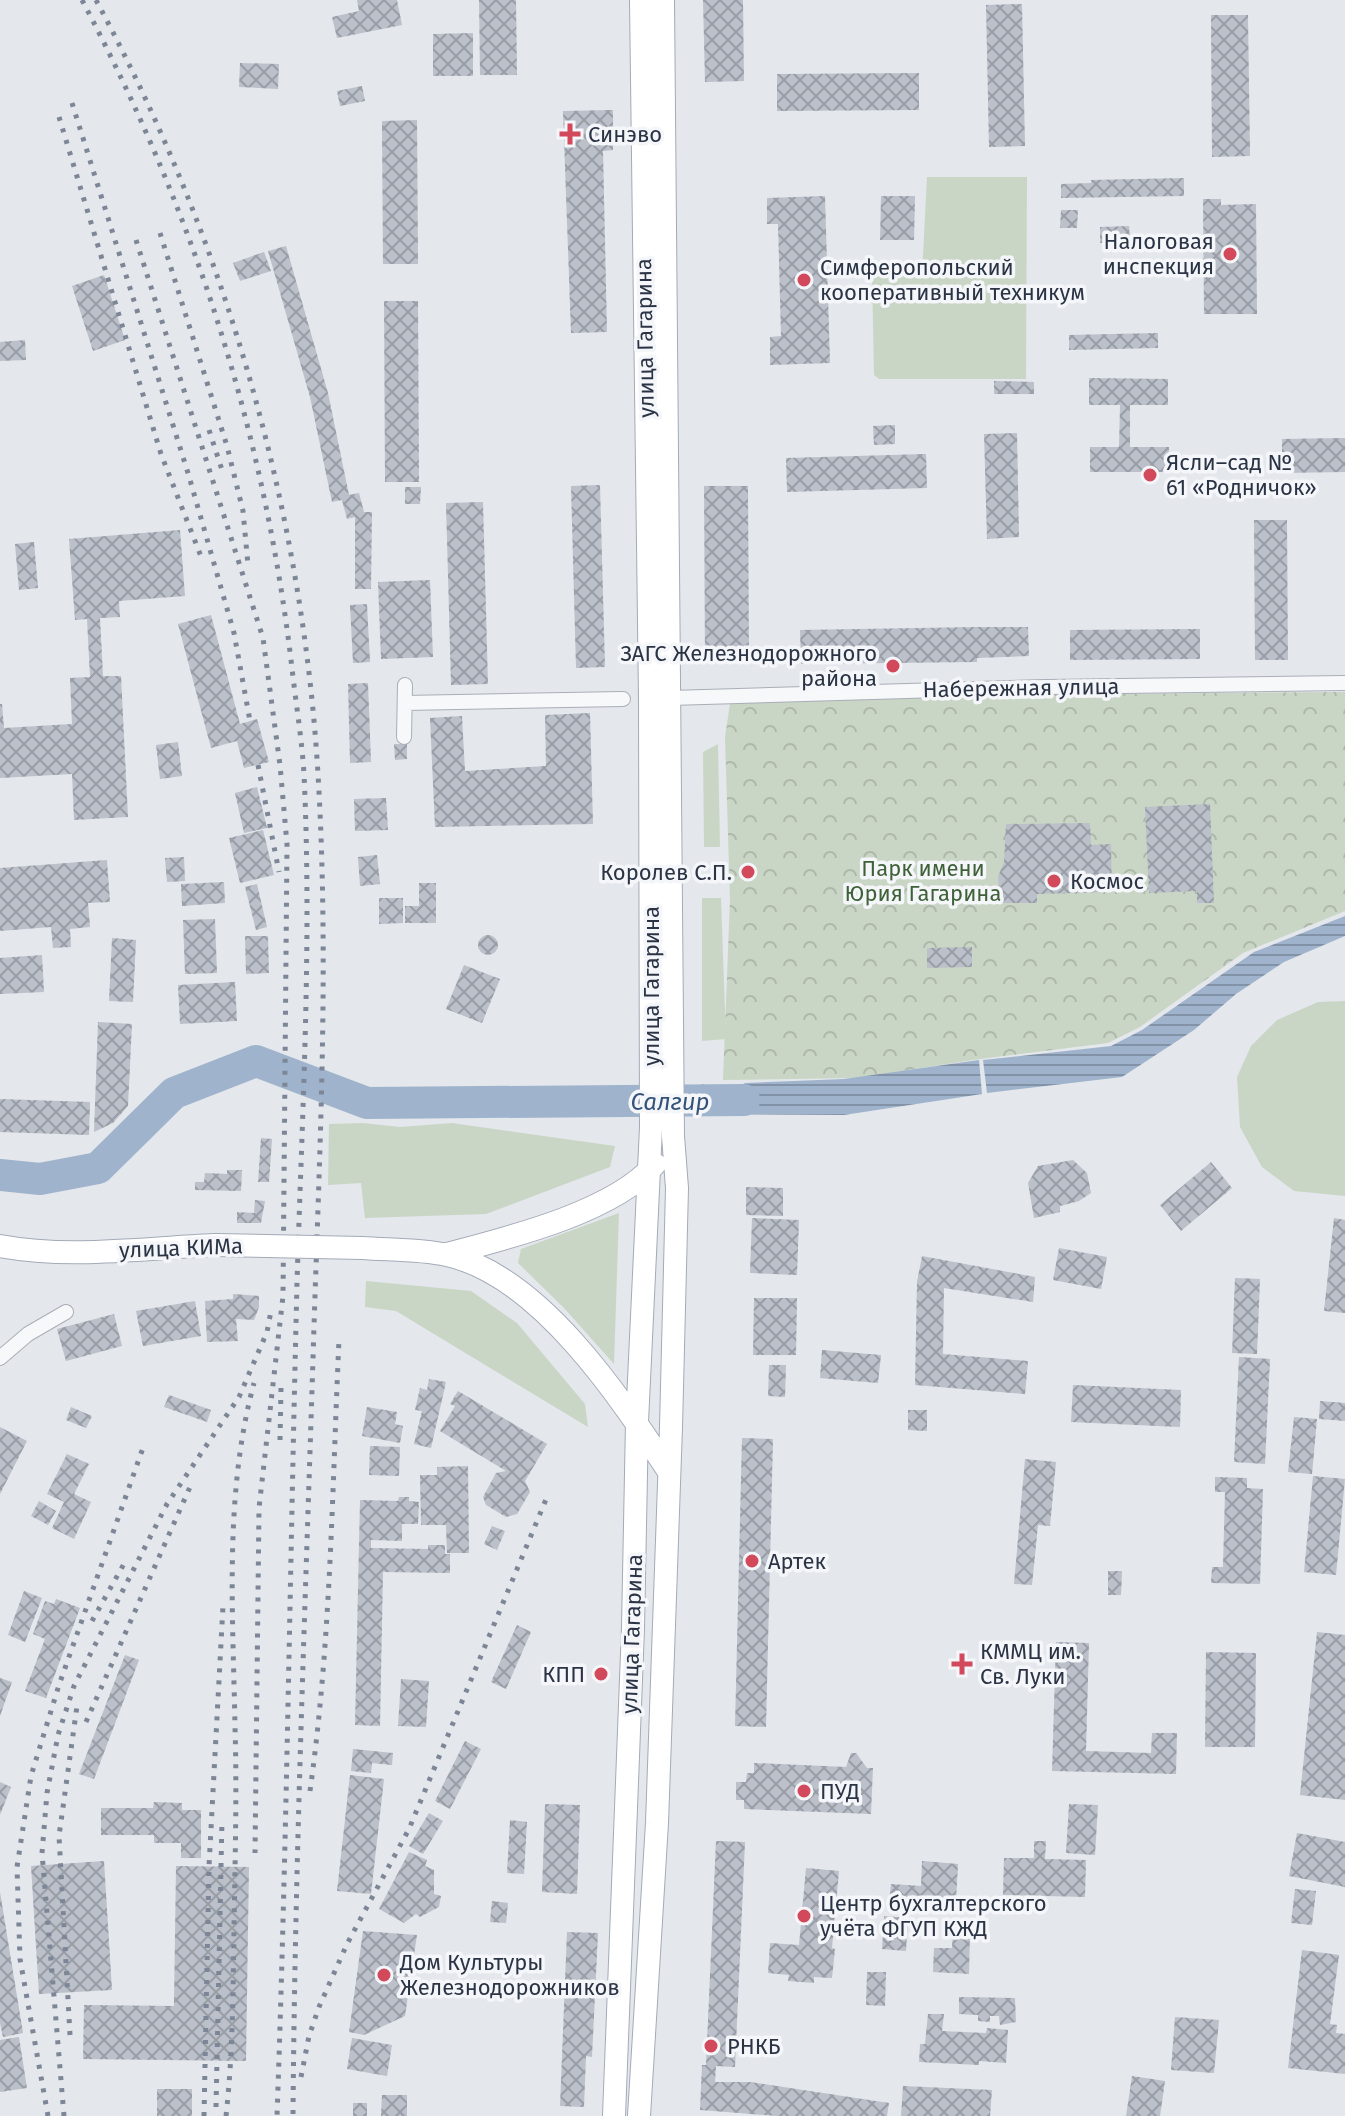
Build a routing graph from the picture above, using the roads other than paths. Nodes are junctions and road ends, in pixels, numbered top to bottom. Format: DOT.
graph roads {
  1 [pos="641,0"];
  2 [pos="663,0"];
  3 [pos="1345,683"];
  4 [pos="405,685"];
  5 [pos="670,698"];
  6 [pos="623,699"];
  7 [pos="405,703"];
  8 [pos="404,737"];
  9 [pos="662,1063"];
  10 [pos="662,1136"];
  11 [pos="649,1171"];
  12 [pos="0,1246"];
  13 [pos="446,1254"];
  14 [pos="66,1312"];
  15 [pos="0,1358"];
  16 [pos="637,1422"];
  17 [pos="669,1472"];
  18 [pos="614,2116"];
  19 [pos="639,2116"];
  1 -- 9 [label="main road, улица Гагарина"];
  2 -- 5 [label="main road, улица Гагарина"];
  3 -- 5 [label="street, Набережная улица"];
  4 -- 7 [label="street"];
  5 -- 9 [label="main road, улица Гагарина"];
  6 -- 7 [label="street"];
  7 -- 8 [label="street"];
  9 -- 10 [label="main road, улица Гагарина"];
  10 -- 11 [label="main road, улица Гагарина"];
  10 -- 17 [label="main road, улица Гагарина"];
  11 -- 13 [label="main road"];
  11 -- 16 [label="main road, улица Гагарина"];
  12 -- 13 [label="main road, улица КИМа, bridge"];
  13 -- 16 [label="main road"];
  14 -- 15 [label="street"];
  16 -- 17 [label="main road"];
  16 -- 18 [label="main road, улица Гагарина"];
  17 -- 19 [label="main road, улица Гагарина"];
}
